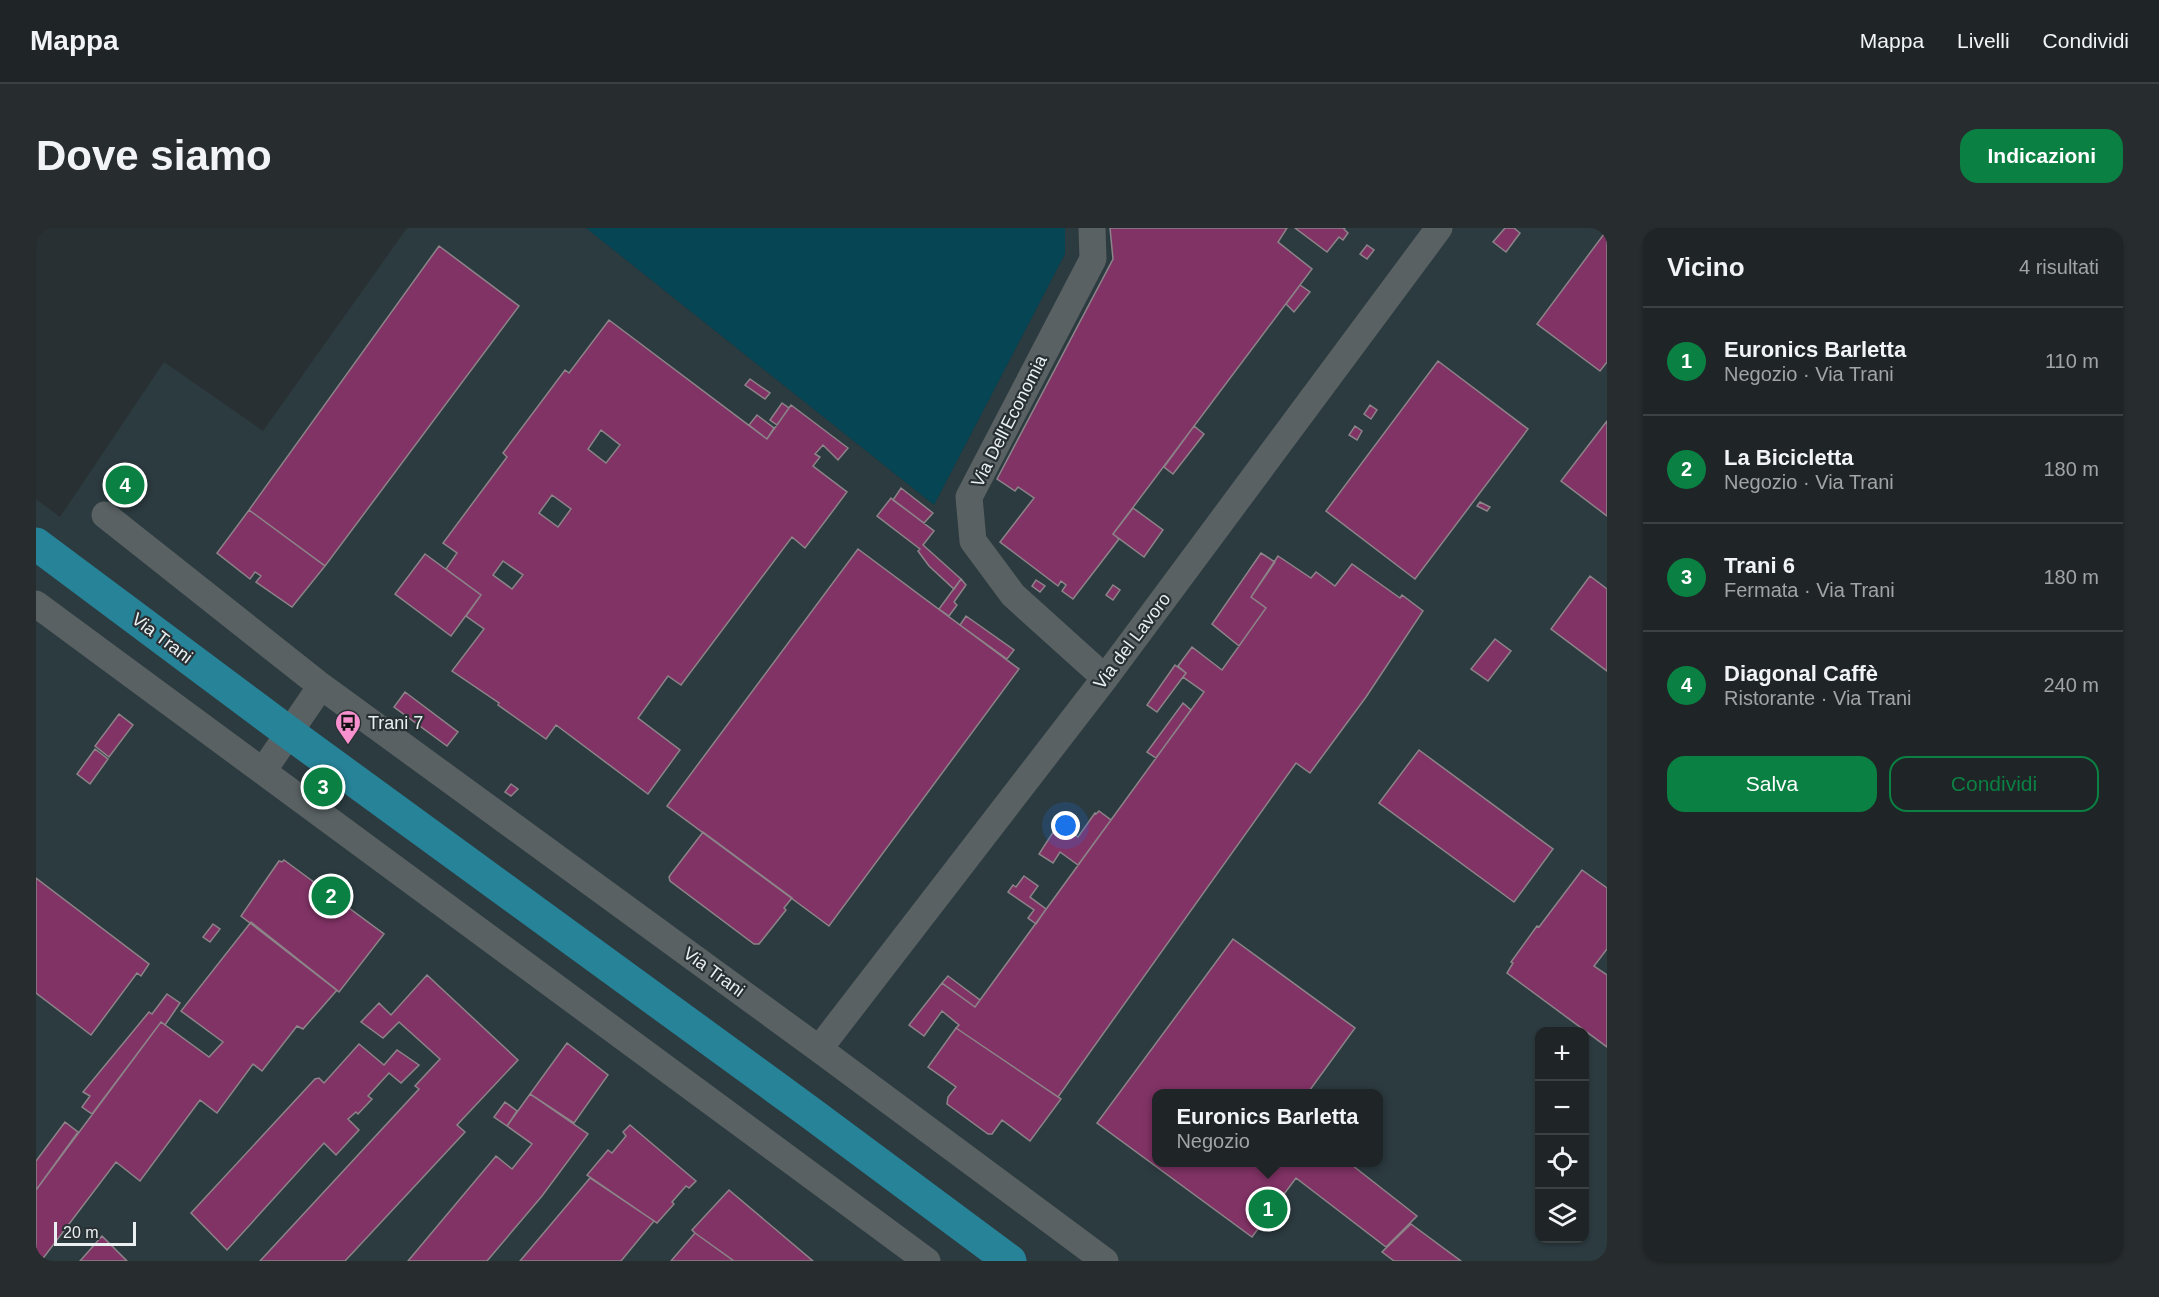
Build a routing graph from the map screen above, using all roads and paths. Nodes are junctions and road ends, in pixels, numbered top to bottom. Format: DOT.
graph roads {
  1 [pos="1092,228"];
  2 [pos="1439,228"];
  3 [pos="105,515"];
  4 [pos="36,544"];
  5 [pos="36,604"];
  6 [pos="1105,678"];
  7 [pos="321,686"];
  8 [pos="288,732"];
  9 [pos="263,771"];
  10 [pos="819,1049"];
  11 [pos="927,1261"];
  12 [pos="1010,1261"];
  13 [pos="1105,1261"];
  1 -- 6 [label="street, Via Dell'Economia"];
  2 -- 6 [label="street, Via del Lavoro"];
  3 -- 7 [label="street, Via Trani"];
  4 -- 8 [label="main road, Via Trani"];
  5 -- 9 [label="street"];
  6 -- 10 [label="street, Via del Lavoro"];
  7 -- 8 [label="street"];
  7 -- 10 [label="street, Via Trani"];
  8 -- 9 [label="street"];
  8 -- 12 [label="main road, Via Trani"];
  9 -- 11 [label="street"];
  10 -- 13 [label="street, Via Trani"];
}
